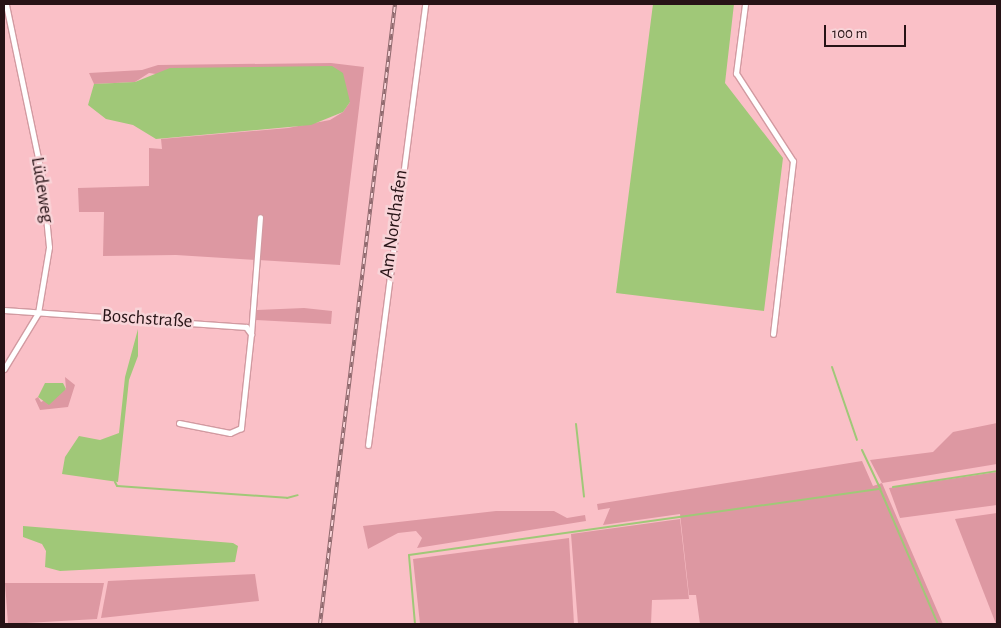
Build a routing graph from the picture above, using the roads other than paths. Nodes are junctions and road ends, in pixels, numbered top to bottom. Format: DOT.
graph roads {
  1 [pos="6,4"];
  2 [pos="425,4"];
  3 [pos="745,4"];
  4 [pos="260,217"];
  5 [pos="4,310"];
  6 [pos="38,313"];
  7 [pos="251,334"];
  8 [pos="773,334"];
  9 [pos="4,369"];
  10 [pos="179,423"];
  11 [pos="368,445"];
  1 -- 6 [label="street, Lüdeweg"];
  2 -- 11 [label="street, Am Nordhafen"];
  3 -- 8 [label="street"];
  4 -- 7 [label="street"];
  5 -- 6 [label="street, Boschstraße"];
  6 -- 7 [label="street, Boschstraße"];
  6 -- 9 [label="street, Lüdeweg"];
  7 -- 10 [label="street"];
}
